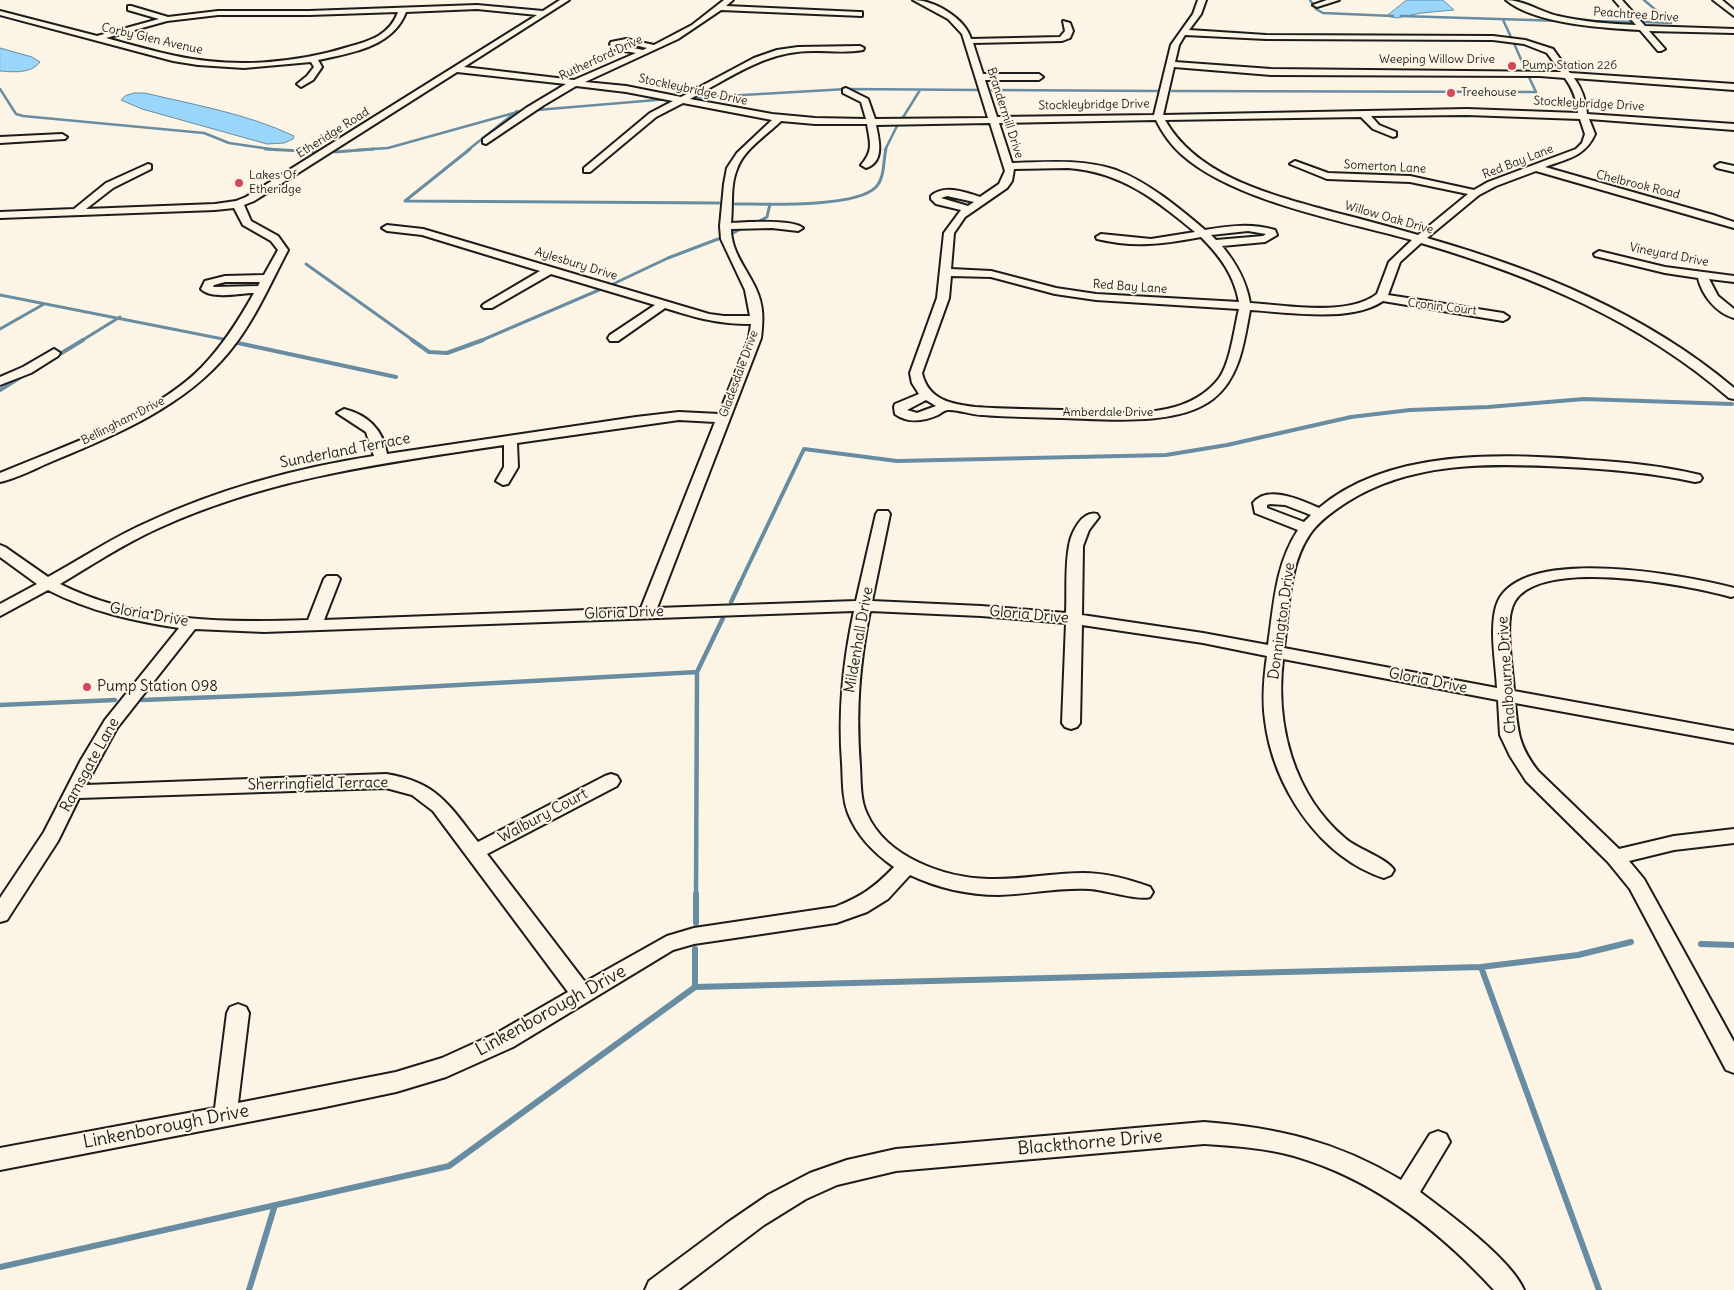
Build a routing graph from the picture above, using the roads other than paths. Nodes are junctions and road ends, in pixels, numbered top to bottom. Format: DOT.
graph roads {
  1 [pos="565,0"];
  2 [pos="729,0"];
  3 [pos="917,0"];
  4 [pos="1202,0"];
  5 [pos="1335,0"];
  6 [pos="1510,0"];
  7 [pos="1618,0"];
  8 [pos="1717,0"];
  9 [pos="1317,5"];
  10 [pos="131,8"];
  11 [pos="720,8"];
  12 [pos="404,10"];
  13 [pos="0,13"];
  14 [pos="294,13"];
  15 [pos="544,13"];
  16 [pos="859,14"];
  17 [pos="1734,14"];
  18 [pos="167,20"];
  19 [pos="286,20"];
  20 [pos="1066,23"];
  21 [pos="1642,27"];
  22 [pos="1476,28"];
  23 [pos="1734,31"];
  24 [pos="1184,32"];
  25 [pos="98,38"];
  26 [pos="1486,38"];
  27 [pos="969,41"];
  28 [pos="654,47"];
  29 [pos="860,48"];
  30 [pos="1661,48"];
  31 [pos="643,52"];
  32 [pos="314,58"];
  33 [pos="1170,64"];
  34 [pos="457,69"];
  35 [pos="1568,75"];
  36 [pos="981,77"];
  37 [pos="1039,77"];
  38 [pos="576,83"];
  39 [pos="301,84"];
  40 [pos="1734,87"];
  41 [pos="846,91"];
  42 [pos="680,99"];
  43 [pos="1363,113"];
  44 [pos="1158,116"];
  45 [pos="1583,116"];
  46 [pos="779,118"];
  47 [pos="995,120"];
  48 [pos="871,122"];
  49 [pos="1734,127"];
  50 [pos="1393,134"];
  51 [pos="62,137"];
  52 [pos="0,140"];
  53 [pos="486,141"];
  54 [pos="1295,164"];
  55 [pos="866,165"];
  56 [pos="1009,166"];
  57 [pos="1720,166"];
  58 [pos="148,167"];
  59 [pos="1537,168"];
  60 [pos="1734,169"];
  61 [pos="587,170"];
  62 [pos="1475,193"];
  63 [pos="983,201"];
  64 [pos="238,204"];
  65 [pos="970,209"];
  66 [pos="76,213"];
  67 [pos="0,215"];
  68 [pos="1734,225"];
  69 [pos="726,226"];
  70 [pos="387,228"];
  71 [pos="798,228"];
  72 [pos="1204,234"];
  73 [pos="1101,237"];
  74 [pos="1419,240"];
  75 [pos="1214,243"];
  76 [pos="1599,254"];
  77 [pos="549,270"];
  78 [pos="947,272"];
  79 [pos="1703,276"];
  80 [pos="1734,279"];
  81 [pos="1380,297"];
  82 [pos="664,304"];
  83 [pos="488,306"];
  84 [pos="1245,307"];
  85 [pos="1734,314"];
  86 [pos="1503,317"];
  87 [pos="758,320"];
  88 [pos="614,338"];
  89 [pos="54,353"];
  90 [pos="0,381"];
  91 [pos="1734,395"];
  92 [pos="936,400"];
  93 [pos="344,413"];
  94 [pos="724,418"];
  95 [pos="510,440"];
  96 [pos="381,460"];
  97 [pos="0,478"];
  98 [pos="1695,478"];
  99 [pos="503,482"];
  100 [pos="883,514"];
  101 [pos="1321,514"];
  102 [pos="1092,517"];
  103 [pos="1305,528"];
  104 [pos="0,550"];
  105 [pos="332,579"];
  106 [pos="48,584"];
  107 [pos="1731,592"];
  108 [pos="864,606"];
  109 [pos="0,611"];
  110 [pos="647,612"];
  111 [pos="1074,619"];
  112 [pos="192,623"];
  113 [pos="314,625"];
  114 [pos="1276,652"];
  115 [pos="1506,695"];
  116 [pos="1072,723"];
  117 [pos="1734,737"];
  118 [pos="611,781"];
  119 [pos="74,792"];
  120 [pos="1734,836"];
  121 [pos="475,852"];
  122 [pos="1615,857"];
  123 [pos="907,866"];
  124 [pos="1384,870"];
  125 [pos="1143,892"];
  126 [pos="0,914"];
  127 [pos="582,994"];
  128 [pos="238,1013"];
  129 [pos="1731,1053"];
  130 [pos="225,1116"];
  131 [pos="1438,1142"];
  132 [pos="0,1159"];
  133 [pos="1405,1195"];
  134 [pos="658,1290"];
  135 [pos="1511,1290"];
  1 -- 15 [label="street, Etheridge Road"];
  2 -- 11 [label="street, Rutherford Drive"];
  3 -- 27 [label="street, Brandermill Drive"];
  4 -- 24 [label="street"];
  5 -- 9 [label="street"];
  6 -- 21 [label="street, Peachtree Drive"];
  7 -- 21 [label="street"];
  8 -- 17 [label="street"];
  10 -- 18 [label="street"];
  11 -- 16 [label="street"];
  11 -- 28 [label="street, Rutherford Drive"];
  12 -- 14 [label="street"];
  12 -- 15 [label="street"];
  12 -- 32 [label="street, Corby Glen Avenue"];
  13 -- 25 [label="street, Corby Glen Avenue"];
  14 -- 18 [label="street"];
  14 -- 19 [label="street"];
  15 -- 34 [label="street, Etheridge Road"];
  18 -- 25 [label="street"];
  20 -- 27 [label="street"];
  21 -- 23 [label="street, Peachtree Drive"];
  21 -- 30 [label="street"];
  22 -- 26 [label="street"];
  24 -- 26 [label="street, Red Bay Lane"];
  24 -- 33 [label="street"];
  25 -- 32 [label="street, Corby Glen Avenue"];
  26 -- 35 [label="street, Red Bay Lane"];
  27 -- 36 [label="street, Brandermill Drive"];
  28 -- 31 [label="street, Rutherford Drive"];
  28 -- 31 [label="street"];
  29 -- 42 [label="street"];
  31 -- 38 [label="street, Rutherford Drive"];
  32 -- 39 [label="street"];
  33 -- 35 [label="street, Weeping Willow Drive"];
  33 -- 44 [label="street"];
  34 -- 38 [label="street, Stockleybridge Drive"];
  34 -- 64 [label="street, Etheridge Road"];
  35 -- 40 [label="street, Weeping Willow Drive"];
  35 -- 45 [label="street, Red Bay Lane"];
  36 -- 37 [label="street"];
  36 -- 47 [label="street, Brandermill Drive"];
  38 -- 42 [label="street, Stockleybridge Drive"];
  38 -- 53 [label="street, Rutherford Drive"];
  41 -- 48 [label="street"];
  42 -- 46 [label="street, Stockleybridge Drive"];
  42 -- 61 [label="street"];
  43 -- 44 [label="street, Stockleybridge Drive"];
  43 -- 45 [label="street, Stockleybridge Drive"];
  43 -- 50 [label="street"];
  44 -- 47 [label="street, Stockleybridge Drive"];
  44 -- 74 [label="street, Willow Oak Drive"];
  45 -- 49 [label="street, Stockleybridge Drive"];
  45 -- 59 [label="street, Red Bay Lane"];
  46 -- 48 [label="street, Stockleybridge Drive"];
  46 -- 69 [label="street, Gladesdale Drive"];
  47 -- 48 [label="street, Stockleybridge Drive"];
  47 -- 56 [label="street, Brandermill Drive"];
  48 -- 55 [label="street"];
  51 -- 52 [label="street"];
  54 -- 62 [label="street, Somerton Lane"];
  56 -- 63 [label="street, Brandermill Drive"];
  56 -- 72 [label="street, Amberdale Drive"];
  57 -- 60 [label="street"];
  58 -- 66 [label="street"];
  59 -- 62 [label="street, Red Bay Lane"];
  59 -- 68 [label="street, Chelbrook Road"];
  62 -- 74 [label="street, Red Bay Lane"];
  63 -- 65 [label="street, Brandermill Drive"];
  63 -- 65 [label="street"];
  64 -- 66 [label="street, Etheridge Road"];
  64 -- 97 [label="street, Bellingham Drive"];
  65 -- 78 [label="street, Brandermill Drive"];
  66 -- 67 [label="street, Etheridge Road"];
  69 -- 71 [label="street"];
  69 -- 87 [label="street, Gladesdale Drive"];
  70 -- 77 [label="street, Aylesbury Drive"];
  72 -- 73 [label="street"];
  72 -- 75 [label="street, Amberdale Drive"];
  72 -- 75 [label="street"];
  74 -- 81 [label="street, Red Bay Lane"];
  74 -- 91 [label="street, Willow Oak Drive"];
  75 -- 84 [label="street, Amberdale Drive"];
  76 -- 79 [label="street, Vineyard Drive"];
  77 -- 82 [label="street, Aylesbury Drive"];
  77 -- 83 [label="street"];
  78 -- 84 [label="street, Red Bay Lane"];
  78 -- 92 [label="street, Brandermill Drive"];
  79 -- 80 [label="street, Vineyard Drive"];
  79 -- 85 [label="street"];
  81 -- 84 [label="street, Red Bay Lane"];
  81 -- 86 [label="street, Cronin Court"];
  82 -- 87 [label="street, Aylesbury Drive"];
  82 -- 88 [label="street"];
  84 -- 92 [label="street, Amberdale Drive"];
  87 -- 94 [label="street, Gladesdale Drive"];
  89 -- 90 [label="street"];
  93 -- 96 [label="street"];
  94 -- 95 [label="street, Sunderland Terrace"];
  94 -- 110 [label="street, Gladesdale Drive"];
  95 -- 96 [label="street, Sunderland Terrace"];
  95 -- 99 [label="street"];
  96 -- 106 [label="street, Sunderland Terrace"];
  98 -- 101 [label="street, Donnington Drive"];
  100 -- 108 [label="street, Mildenhall Drive"];
  101 -- 103 [label="street, Donnington Drive"];
  101 -- 103 [label="street"];
  102 -- 111 [label="street"];
  103 -- 114 [label="street, Donnington Drive"];
  104 -- 106 [label="street, Gloria Drive"];
  105 -- 113 [label="street"];
  106 -- 109 [label="street, Sunderland Terrace"];
  106 -- 112 [label="street, Gloria Drive"];
  107 -- 115 [label="street, Chalbourne Drive"];
  108 -- 110 [label="street, Gloria Drive"];
  108 -- 111 [label="street, Gloria Drive"];
  108 -- 123 [label="street, Mildenhall Drive"];
  110 -- 113 [label="street, Gloria Drive"];
  111 -- 114 [label="street, Gloria Drive"];
  111 -- 116 [label="street"];
  112 -- 113 [label="street, Gloria Drive"];
  112 -- 119 [label="street, Ramsgate Lane"];
  114 -- 115 [label="street, Gloria Drive"];
  114 -- 124 [label="street, Donnington Drive"];
  115 -- 117 [label="street, Gloria Drive"];
  115 -- 122 [label="street, Chalbourne Drive"];
  118 -- 121 [label="street, Walbury Court"];
  119 -- 121 [label="street, Sherringfield Terrace"];
  119 -- 126 [label="street, Ramsgate Lane"];
  120 -- 122 [label="street"];
  121 -- 127 [label="street, Sherringfield Terrace"];
  122 -- 129 [label="street, Chalbourne Drive"];
  123 -- 125 [label="street, Mildenhall Drive"];
  123 -- 127 [label="street, Linkenborough Drive"];
  127 -- 130 [label="street, Linkenborough Drive"];
  128 -- 130 [label="street"];
  130 -- 132 [label="street, Linkenborough Drive"];
  131 -- 133 [label="street"];
  133 -- 134 [label="street, Blackthorne Drive"];
  133 -- 135 [label="street, Blackthorne Drive"];
}
